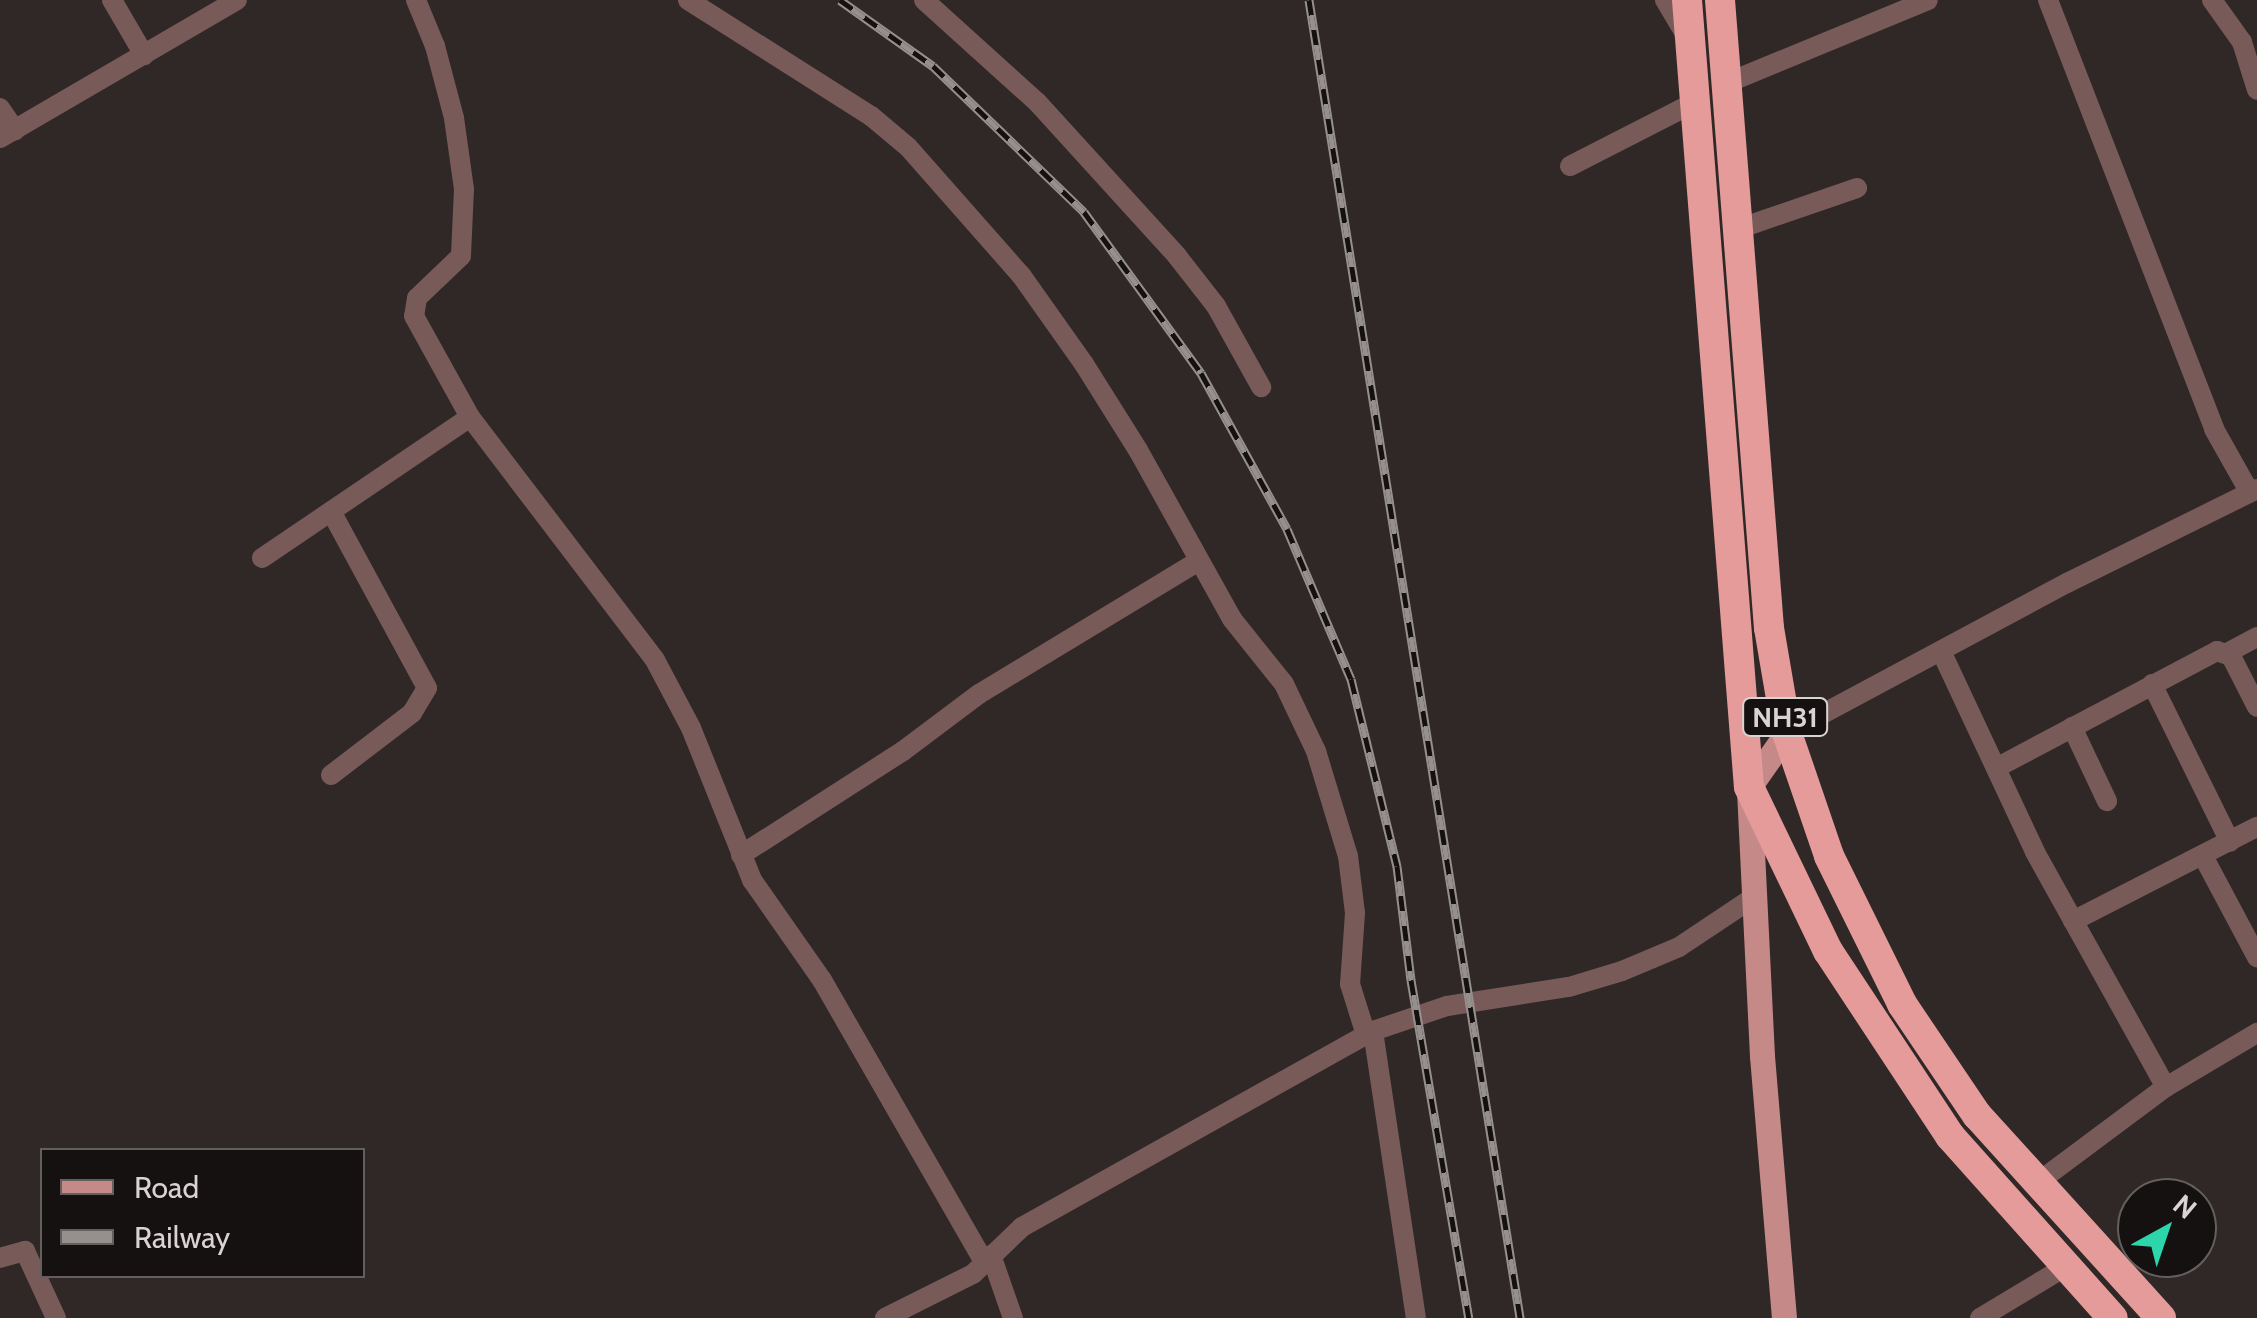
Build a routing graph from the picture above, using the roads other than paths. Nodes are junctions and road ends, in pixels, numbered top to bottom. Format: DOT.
graph roads {
  1 [pos="112,0"];
  2 [pos="237,0"];
  3 [pos="416,0"];
  4 [pos="688,0"];
  5 [pos="924,0"];
  6 [pos="1665,0"];
  7 [pos="1688,0"];
  8 [pos="1720,0"];
  9 [pos="1928,0"];
  10 [pos="2048,0"];
  11 [pos="2212,0"];
  12 [pos="1691,42"];
  13 [pos="144,55"];
  14 [pos="1726,84"];
  15 [pos="2257,90"];
  16 [pos="1695,102"];
  17 [pos="0,108"];
  18 [pos="8,134"];
  19 [pos="1570,166"];
  20 [pos="1857,188"];
  21 [pos="1738,228"];
  22 [pos="1261,387"];
  23 [pos="470,417"];
  24 [pos="2253,491"];
  25 [pos="331,512"];
  26 [pos="262,558"];
  27 [pos="1200,561"];
  28 [pos="2257,637"];
  29 [pos="1941,651"];
  30 [pos="2227,653"];
  31 [pos="2152,684"];
  32 [pos="2257,708"];
  33 [pos="2072,727"];
  34 [pos="1788,733"];
  35 [pos="1996,768"];
  36 [pos="331,775"];
  37 [pos="1749,787"];
  38 [pos="2108,801"];
  39 [pos="2257,828"];
  40 [pos="2230,842"];
  41 [pos="741,855"];
  42 [pos="2203,856"];
  43 [pos="1754,897"];
  44 [pos="2073,921"];
  45 [pos="2257,957"];
  46 [pos="1370,1033"];
  47 [pos="2257,1033"];
  48 [pos="2166,1087"];
  49 [pos="2037,1183"];
  50 [pos="0,1258"];
  51 [pos="988,1258"];
  52 [pos="2065,1267"];
  53 [pos="56,1318"];
  54 [pos="885,1318"];
  55 [pos="1013,1318"];
  56 [pos="1416,1318"];
  57 [pos="1784,1318"];
  58 [pos="1980,1318"];
  59 [pos="2113,1318"];
  60 [pos="2162,1318"];
  1 -- 13 [label="street"];
  2 -- 13 [label="street"];
  3 -- 23 [label="street"];
  4 -- 27 [label="street"];
  5 -- 22 [label="street"];
  6 -- 12 [label="street"];
  7 -- 12 [label="highway, NH31"];
  8 -- 14 [label="highway, NH31"];
  9 -- 14 [label="street"];
  10 -- 24 [label="street"];
  11 -- 15 [label="street"];
  12 -- 16 [label="highway, NH31"];
  13 -- 18 [label="street"];
  14 -- 21 [label="highway, NH31"];
  16 -- 19 [label="street"];
  16 -- 37 [label="highway, NH31"];
  17 -- 18 [label="street"];
  20 -- 21 [label="street"];
  21 -- 34 [label="highway, NH31"];
  23 -- 25 [label="street"];
  23 -- 41 [label="street"];
  24 -- 29 [label="street"];
  25 -- 26 [label="street"];
  25 -- 36 [label="street"];
  27 -- 41 [label="street"];
  27 -- 46 [label="street"];
  28 -- 30 [label="street"];
  29 -- 34 [label="street"];
  29 -- 35 [label="street"];
  30 -- 31 [label="street"];
  30 -- 32 [label="street"];
  31 -- 33 [label="street"];
  31 -- 40 [label="street"];
  33 -- 35 [label="street"];
  33 -- 38 [label="street"];
  34 -- 37 [label="main road"];
  34 -- 49 [label="highway, NH31"];
  35 -- 44 [label="street"];
  37 -- 43 [label="main road"];
  37 -- 52 [label="highway, NH31"];
  39 -- 40 [label="street"];
  40 -- 42 [label="street"];
  41 -- 51 [label="street"];
  42 -- 44 [label="street"];
  42 -- 45 [label="street"];
  43 -- 46 [label="street"];
  43 -- 57 [label="main road"];
  44 -- 48 [label="street"];
  46 -- 51 [label="street"];
  46 -- 56 [label="street"];
  47 -- 48 [label="street"];
  48 -- 49 [label="street"];
  49 -- 60 [label="highway, NH31"];
  50 -- 53 [label="street"];
  51 -- 54 [label="street"];
  51 -- 55 [label="street"];
  52 -- 58 [label="street"];
  52 -- 59 [label="highway, NH31"];
}
